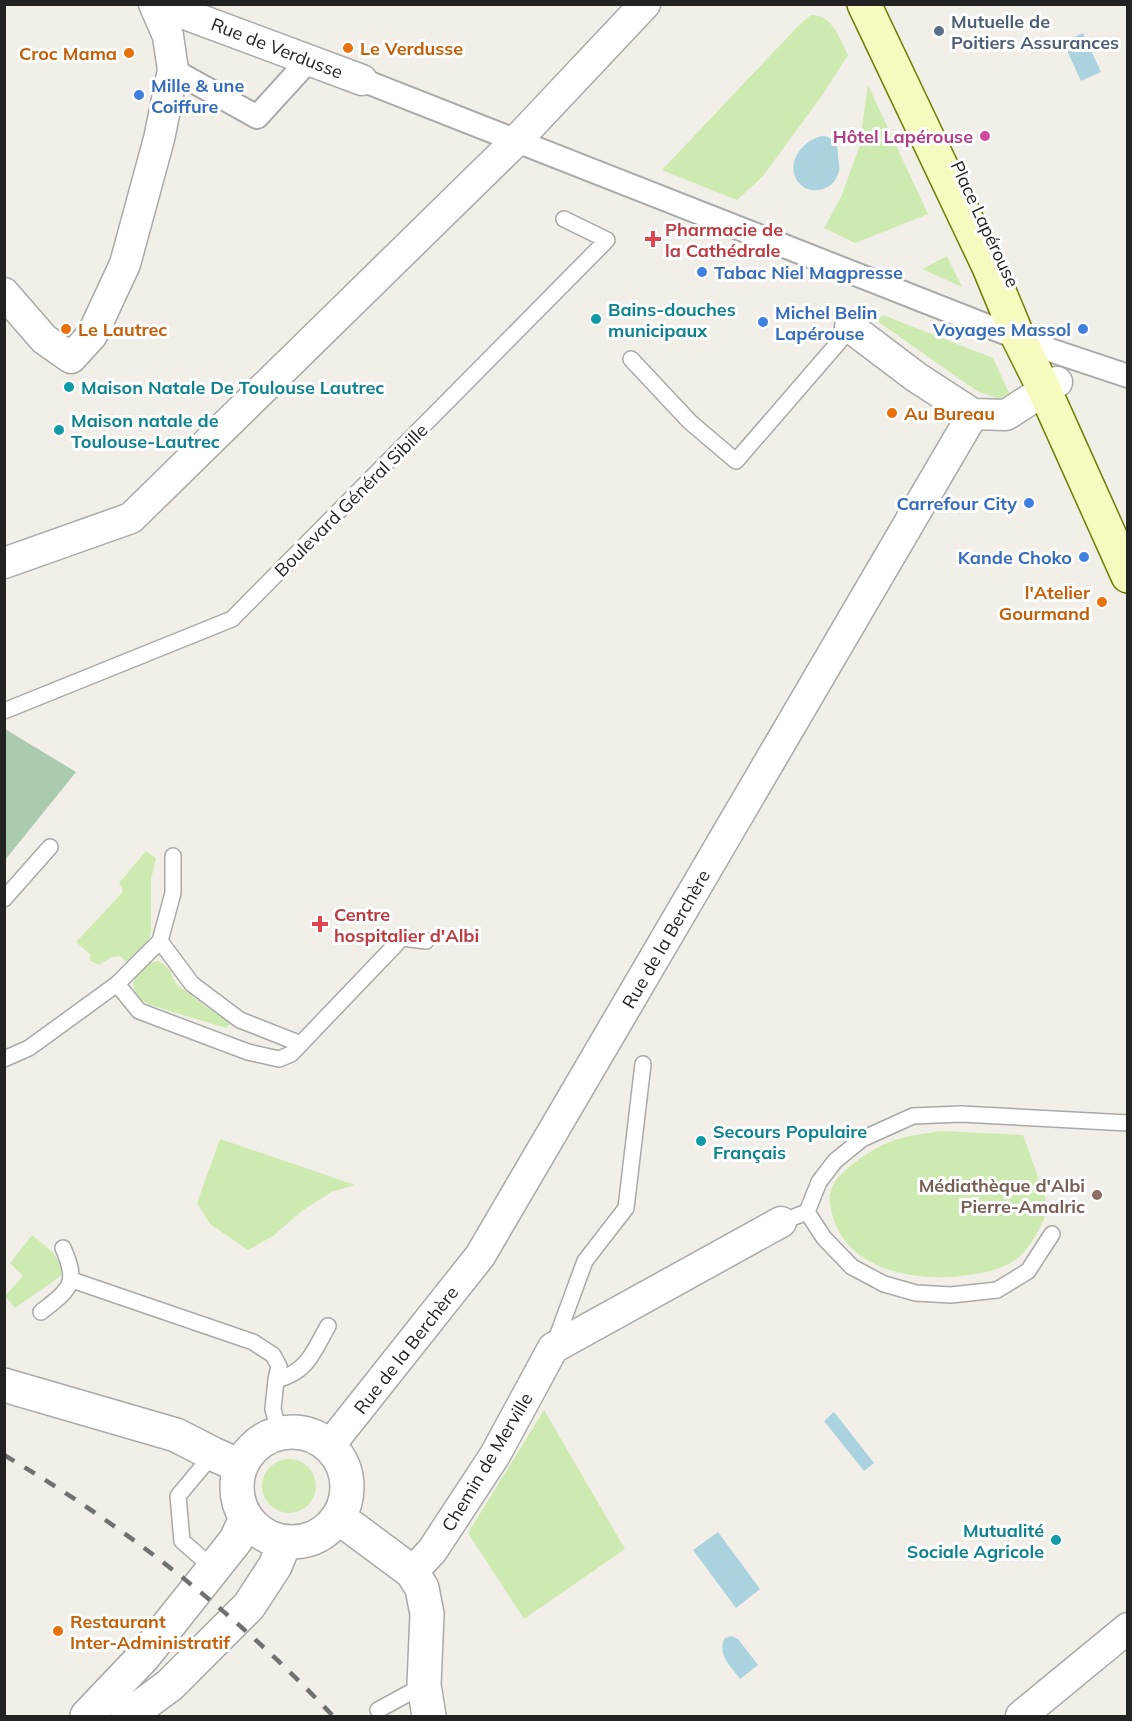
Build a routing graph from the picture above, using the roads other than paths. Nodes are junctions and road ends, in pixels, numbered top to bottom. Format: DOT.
graph roads {
  1 [pos="156,4"];
  2 [pos="645,4"];
  3 [pos="864,4"];
  4 [pos="876,4"];
  5 [pos="308,61"];
  6 [pos="173,70"];
  7 [pos="362,80"];
  8 [pos="516,141"];
  9 [pos="564,219"];
  10 [pos="4,292"];
  11 [pos="850,327"];
  12 [pos="1030,342"];
  13 [pos="631,359"];
  14 [pos="1128,376"];
  15 [pos="1050,386"];
  16 [pos="973,414"];
  17 [pos="1128,538"];
  18 [pos="4,563"];
  19 [pos="1128,576"];
  20 [pos="4,711"];
  21 [pos="50,847"];
  22 [pos="173,856"];
  23 [pos="4,899"];
  24 [pos="160,941"];
  25 [pos="426,941"];
  26 [pos="117,984"];
  27 [pos="301,1044"];
  28 [pos="4,1059"];
  29 [pos="644,1064"];
  30 [pos="1127,1122"];
  31 [pos="794,1217"];
  32 [pos="1052,1234"];
  33 [pos="63,1248"];
  34 [pos="72,1280"];
  35 [pos="41,1312"];
  36 [pos="328,1326"];
  37 [pos="553,1348"];
  38 [pos="276,1380"];
  39 [pos="4,1385"];
  40 [pos="279,1432"];
  41 [pos="330,1445"];
  42 [pos="227,1460"];
  43 [pos="338,1517"];
  44 [pos="246,1518"];
  45 [pos="285,1542"];
  46 [pos="214,1569"];
  47 [pos="412,1572"];
  48 [pos="1128,1628"];
  49 [pos="426,1701"];
  50 [pos="378,1710"];
  51 [pos="87,1716"];
  52 [pos="128,1716"];
  53 [pos="1022,1716"];
  1 -- 5 [label="street, Rue de Verdusse"];
  1 -- 6 [label="street"];
  2 -- 8 [label="street"];
  3 -- 12 [label="main road"];
  4 -- 12 [label="main road, Place Lapérouse"];
  5 -- 6 [label="street"];
  5 -- 7 [label="street, Rue de Verdusse"];
  6 -- 10 [label="street"];
  7 -- 8 [label="street"];
  8 -- 12 [label="street"];
  8 -- 18 [label="street"];
  9 -- 20 [label="lane, Boulevard Général Sibille"];
  11 -- 13 [label="lane"];
  11 -- 16 [label="street"];
  12 -- 14 [label="street"];
  12 -- 15 [label="main road, Place Lapérouse"];
  15 -- 16 [label="street"];
  15 -- 17 [label="main road, Place Lapérouse"];
  15 -- 19 [label="main road"];
  16 -- 41 [label="street, Rue de la Berchère"];
  21 -- 23 [label="lane"];
  22 -- 24 [label="lane"];
  24 -- 26 [label="lane"];
  24 -- 27 [label="lane"];
  25 -- 27 [label="lane"];
  26 -- 27 [label="lane"];
  26 -- 28 [label="lane"];
  29 -- 37 [label="lane, Chemin de Merville"];
  30 -- 31 [label="lane"];
  31 -- 32 [label="lane"];
  31 -- 37 [label="street"];
  33 -- 34 [label="lane"];
  34 -- 35 [label="lane"];
  34 -- 38 [label="lane"];
  36 -- 38 [label="lane"];
  37 -- 47 [label="street, Chemin de Merville"];
  38 -- 40 [label="lane"];
  39 -- 42 [label="street"];
  40 -- 41 [label="street"];
  40 -- 42 [label="street"];
  41 -- 43 [label="street"];
  42 -- 44 [label="street"];
  42 -- 46 [label="lane"];
  43 -- 45 [label="street"];
  43 -- 47 [label="street"];
  44 -- 45 [label="street"];
  44 -- 46 [label="street"];
  45 -- 52 [label="street"];
  46 -- 51 [label="street"];
  47 -- 49 [label="street"];
  48 -- 53 [label="street"];
  49 -- 50 [label="lane"];
}
